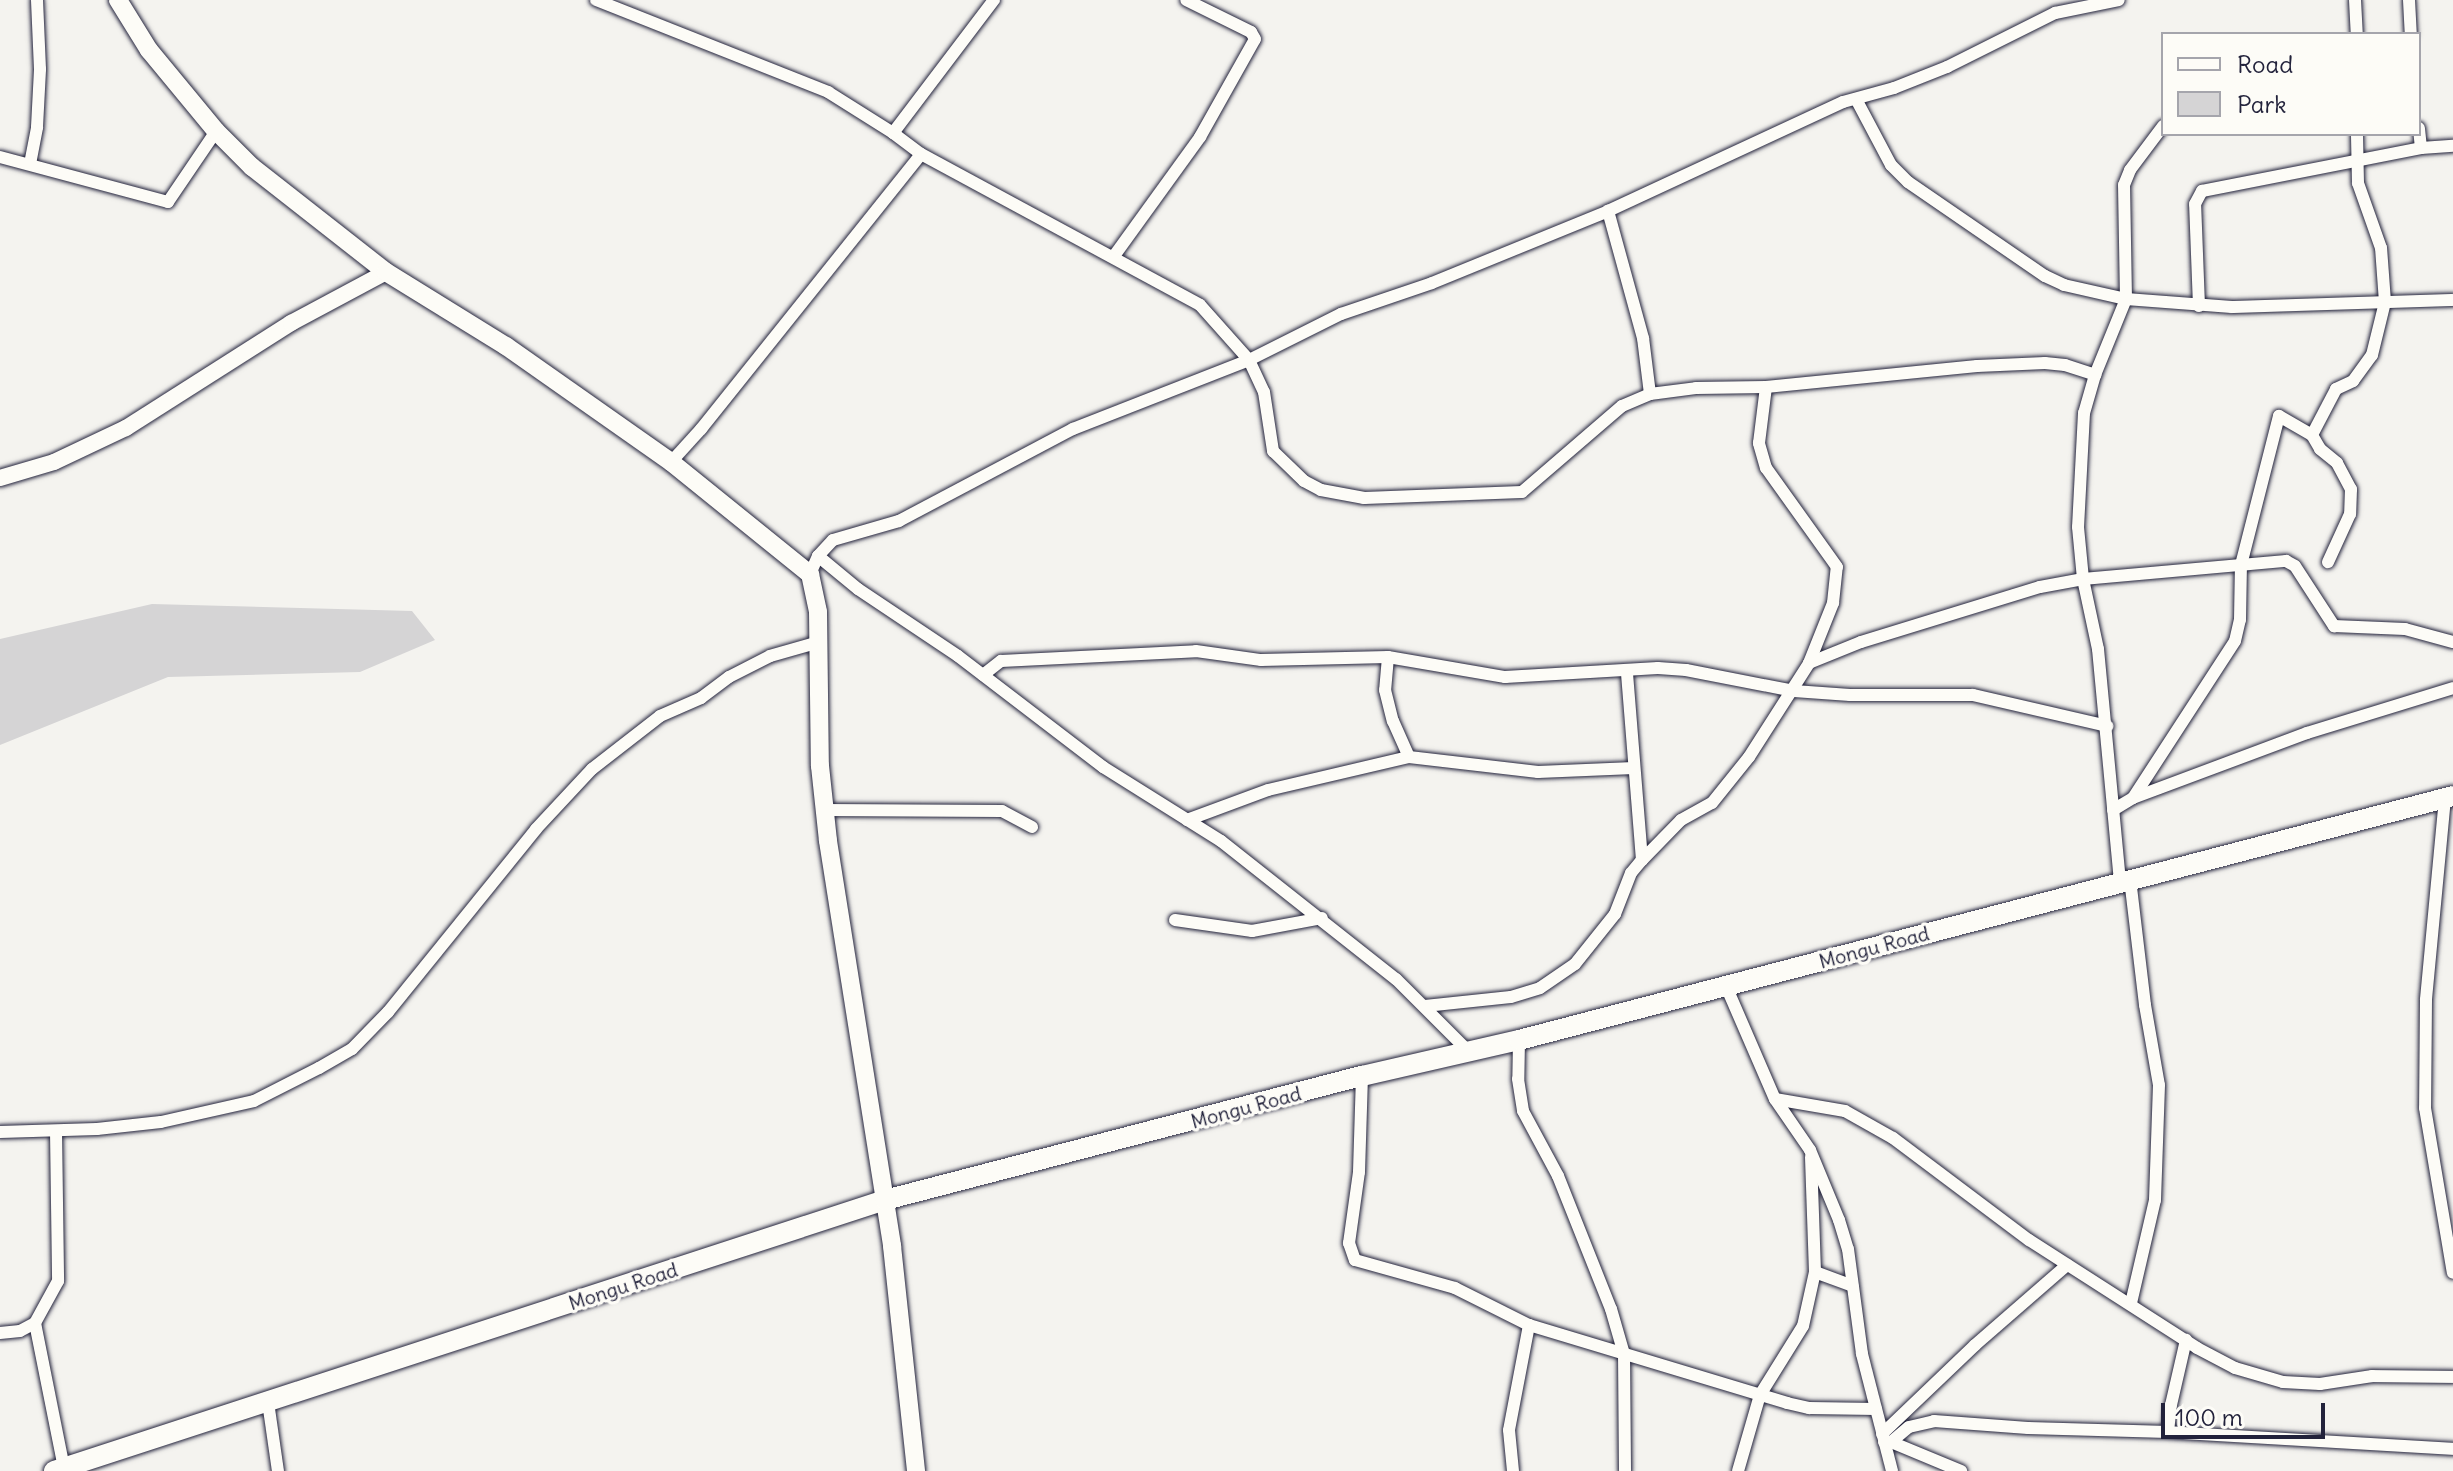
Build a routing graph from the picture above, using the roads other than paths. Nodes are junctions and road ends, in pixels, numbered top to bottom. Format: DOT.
graph roads {
  1 [pos="37,0"];
  2 [pos="118,0"];
  3 [pos="596,0"];
  4 [pos="994,0"];
  5 [pos="1186,0"];
  6 [pos="2119,0"];
  7 [pos="2355,0"];
  8 [pos="2409,0"];
  9 [pos="2357,32"];
  10 [pos="2411,32"];
  11 [pos="1856,99"];
  12 [pos="2161,129"];
  13 [pos="216,131"];
  14 [pos="893,133"];
  15 [pos="2357,136"];
  16 [pos="2420,136"];
  17 [pos="2453,146"];
  18 [pos="2421,148"];
  19 [pos="921,154"];
  20 [pos="0,157"];
  21 [pos="2358,160"];
  22 [pos="30,164"];
  23 [pos="1608,211"];
  24 [pos="1114,256"];
  25 [pos="386,272"];
  26 [pos="2126,299"];
  27 [pos="2453,300"];
  28 [pos="2385,302"];
  29 [pos="2199,306"];
  30 [pos="1249,360"];
  31 [pos="2095,375"];
  32 [pos="1766,387"];
  33 [pos="1650,394"];
  34 [pos="2312,435"];
  35 [pos="671,462"];
  36 [pos="0,478"];
  37 [pos="818,556"];
  38 [pos="2328,562"];
  39 [pos="2241,565"];
  40 [pos="810,574"];
  41 [pos="2083,579"];
  42 [pos="819,642"];
  43 [pos="2453,642"];
  44 [pos="1388,657"];
  45 [pos="1809,663"];
  46 [pos="1627,673"];
  47 [pos="983,675"];
  48 [pos="2453,688"];
  49 [pos="1794,691"];
  50 [pos="2107,726"];
  51 [pos="1409,757"];
  52 [pos="1634,768"];
  53 [pos="2449,797"];
  54 [pos="2133,798"];
  55 [pos="824,810"];
  56 [pos="2113,810"];
  57 [pos="1187,820"];
  58 [pos="1032,827"];
  59 [pos="1642,860"];
  60 [pos="2125,880"];
  61 [pos="1322,918"];
  62 [pos="1175,920"];
  63 [pos="1726,986"];
  64 [pos="1425,1006"];
  65 [pos="1519,1040"];
  66 [pos="1469,1052"];
  67 [pos="1362,1076"];
  68 [pos="1775,1099"];
  69 [pos="56,1131"];
  70 [pos="0,1132"];
  71 [pos="1810,1150"];
  72 [pos="885,1200"];
  73 [pos="2067,1265"];
  74 [pos="1815,1272"];
  75 [pos="2453,1273"];
  76 [pos="1853,1286"];
  77 [pos="2131,1303"];
  78 [pos="35,1323"];
  79 [pos="1529,1325"];
  80 [pos="0,1333"];
  81 [pos="2186,1340"];
  82 [pos="1624,1354"];
  83 [pos="2453,1377"];
  84 [pos="1760,1395"];
  85 [pos="268,1402"];
  86 [pos="1876,1409"];
  87 [pos="2168,1432"];
  88 [pos="1886,1439"];
  89 [pos="2453,1449"];
  90 [pos="59,1469"];
  91 [pos="278,1471"];
  92 [pos="916,1471"];
  93 [pos="1513,1471"];
  94 [pos="1625,1471"];
  95 [pos="1738,1471"];
  96 [pos="1892,1471"];
  97 [pos="1961,1471"];
  1 -- 22 [label="street"];
  2 -- 13 [label="main road"];
  3 -- 14 [label="street"];
  4 -- 14 [label="street"];
  5 -- 24 [label="street"];
  6 -- 11 [label="street"];
  7 -- 9 [label="street"];
  8 -- 10 [label="street"];
  11 -- 23 [label="street"];
  11 -- 26 [label="street"];
  12 -- 26 [label="street"];
  13 -- 22 [label="street"];
  13 -- 25 [label="main road"];
  14 -- 19 [label="street"];
  15 -- 21 [label="street"];
  16 -- 18 [label="street"];
  17 -- 18 [label="street"];
  18 -- 21 [label="street"];
  19 -- 24 [label="street"];
  19 -- 35 [label="street"];
  20 -- 22 [label="street"];
  21 -- 28 [label="street"];
  21 -- 29 [label="street"];
  23 -- 30 [label="street"];
  23 -- 33 [label="street"];
  24 -- 30 [label="street"];
  25 -- 35 [label="main road"];
  25 -- 36 [label="street"];
  26 -- 29 [label="street"];
  26 -- 31 [label="street"];
  27 -- 28 [label="street"];
  28 -- 29 [label="street"];
  28 -- 34 [label="street"];
  30 -- 33 [label="street"];
  30 -- 37 [label="street"];
  31 -- 32 [label="street"];
  31 -- 41 [label="street"];
  32 -- 33 [label="street"];
  32 -- 45 [label="street"];
  34 -- 38 [label="street"];
  34 -- 39 [label="street"];
  35 -- 40 [label="main road"];
  37 -- 40 [label="street"];
  37 -- 47 [label="street"];
  39 -- 41 [label="street"];
  39 -- 43 [label="street"];
  39 -- 54 [label="street"];
  40 -- 42 [label="main road"];
  41 -- 45 [label="street"];
  41 -- 50 [label="street"];
  42 -- 55 [label="main road"];
  42 -- 69 [label="street"];
  44 -- 46 [label="street"];
  44 -- 47 [label="street"];
  44 -- 51 [label="street"];
  45 -- 49 [label="street"];
  46 -- 49 [label="street"];
  46 -- 52 [label="street"];
  47 -- 57 [label="street"];
  48 -- 54 [label="street"];
  49 -- 50 [label="street"];
  49 -- 59 [label="street"];
  50 -- 56 [label="street"];
  51 -- 52 [label="street"];
  51 -- 57 [label="street"];
  52 -- 59 [label="street"];
  53 -- 60 [label="main road, Mongu Road"];
  53 -- 75 [label="street"];
  54 -- 56 [label="street"];
  55 -- 58 [label="street"];
  55 -- 72 [label="main road"];
  56 -- 60 [label="street"];
  57 -- 61 [label="street"];
  59 -- 64 [label="street"];
  60 -- 63 [label="main road, Mongu Road"];
  60 -- 77 [label="street"];
  61 -- 62 [label="street"];
  61 -- 64 [label="street"];
  63 -- 65 [label="main road, Mongu Road"];
  63 -- 68 [label="street"];
  64 -- 66 [label="street"];
  65 -- 66 [label="main road, Mongu Road"];
  65 -- 82 [label="street"];
  66 -- 67 [label="main road, Mongu Road"];
  67 -- 72 [label="main road, Mongu Road"];
  67 -- 79 [label="street"];
  68 -- 71 [label="street"];
  68 -- 73 [label="street"];
  69 -- 70 [label="street"];
  69 -- 78 [label="street"];
  71 -- 74 [label="street"];
  71 -- 76 [label="street"];
  72 -- 85 [label="main road, Mongu Road"];
  72 -- 92 [label="main road"];
  73 -- 77 [label="street"];
  73 -- 88 [label="street"];
  74 -- 76 [label="street"];
  74 -- 84 [label="street"];
  76 -- 86 [label="street"];
  77 -- 81 [label="street"];
  78 -- 80 [label="street"];
  78 -- 90 [label="street"];
  79 -- 82 [label="street"];
  79 -- 93 [label="street"];
  81 -- 83 [label="street"];
  81 -- 87 [label="street"];
  82 -- 84 [label="street"];
  82 -- 94 [label="street"];
  84 -- 86 [label="street"];
  84 -- 95 [label="street"];
  85 -- 90 [label="main road, Mongu Road"];
  85 -- 91 [label="street"];
  86 -- 88 [label="street"];
  87 -- 88 [label="street"];
  87 -- 89 [label="street"];
  88 -- 96 [label="street"];
  88 -- 97 [label="street"];
}
